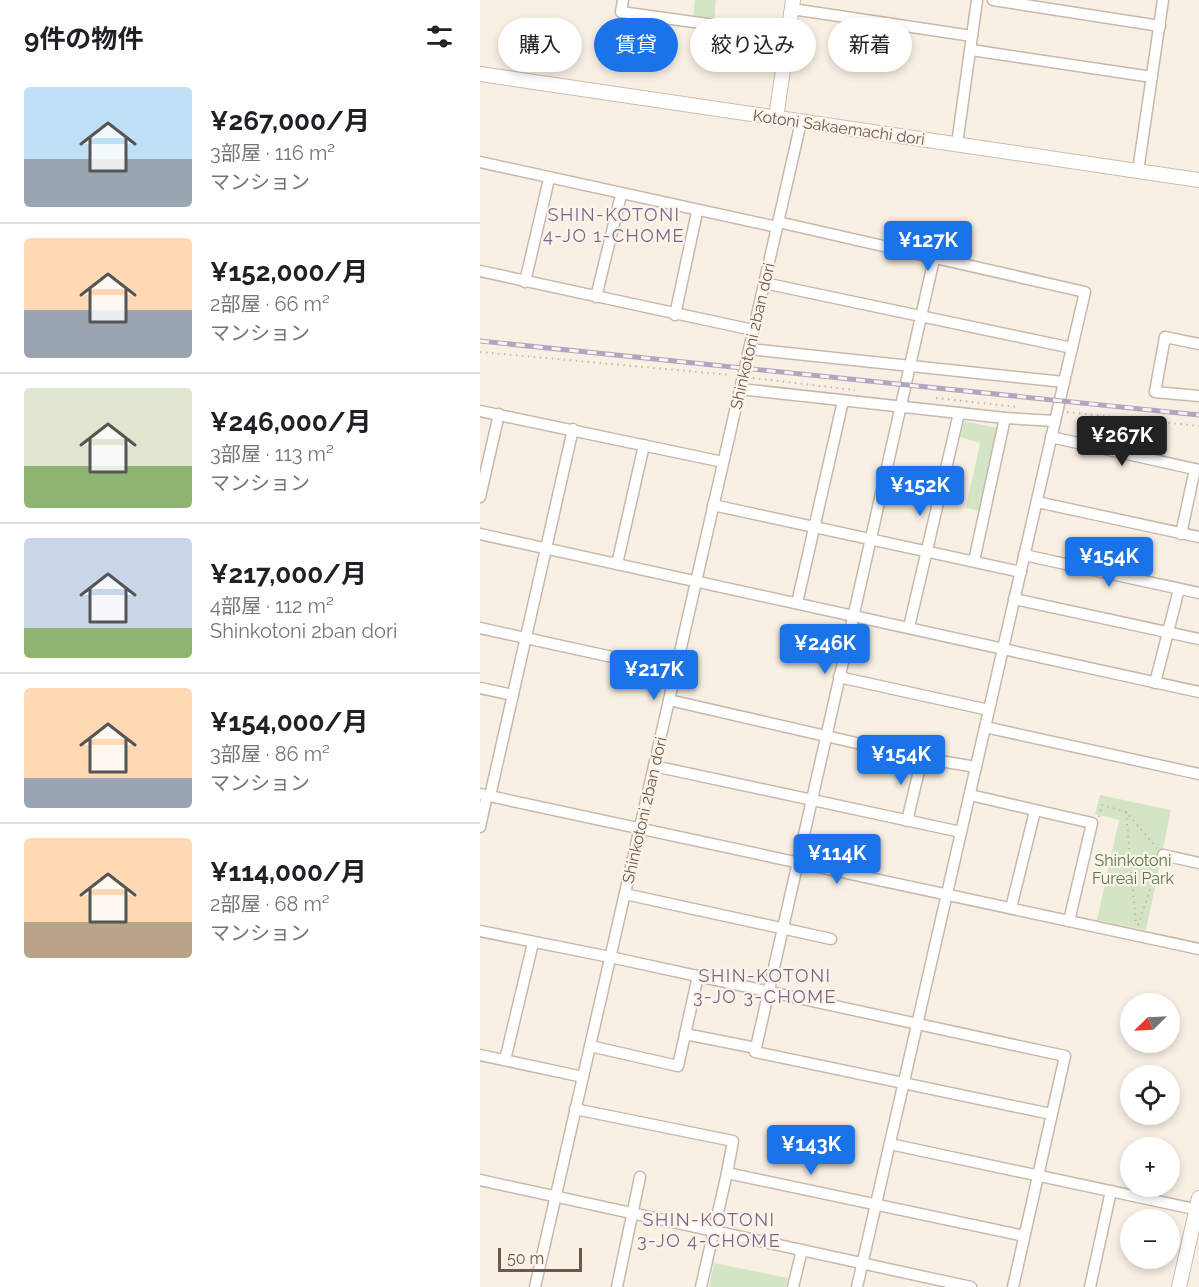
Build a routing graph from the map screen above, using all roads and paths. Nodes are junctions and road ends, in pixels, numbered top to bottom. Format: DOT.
graph roads {
  1 [pos="623,0"];
  2 [pos="977,0"];
  3 [pos="993,0"];
  4 [pos="1163,0"];
  5 [pos="793,4"];
  6 [pos="690,22"];
  7 [pos="1160,26"];
  8 [pos="972,36"];
  9 [pos="970,50"];
  10 [pos="783,72"];
  11 [pos="480,74"];
  12 [pos="1152,77"];
  13 [pos="776,118"];
  14 [pos="801,122"];
  15 [pos="957,144"];
  16 [pos="480,162"];
  17 [pos="1138,171"];
  18 [pos="549,179"];
  19 [pos="1199,180"];
  20 [pos="621,195"];
  21 [pos="697,212"];
  22 [pos="777,225"];
  23 [pos="934,259"];
  24 [pos="480,271"];
  25 [pos="525,282"];
  26 [pos="764,283"];
  27 [pos="596,297"];
  28 [pos="675,315"];
  29 [pos="921,317"];
  30 [pos="753,330"];
  31 [pos="1199,345"];
  32 [pos="1072,348"];
  33 [pos="749,349"];
  34 [pos="480,352"];
  35 [pos="910,366"];
  36 [pos="738,375"];
  37 [pos="750,377"];
  38 [pos="1064,382"];
  39 [pos="740,389"];
  40 [pos="864,391"];
  41 [pos="1199,396"];
  42 [pos="933,398"];
  43 [pos="843,400"];
  44 [pos="900,407"];
  45 [pos="1028,408"];
  46 [pos="480,411"];
  47 [pos="1064,412"];
  48 [pos="958,413"];
  49 [pos="499,414"];
  50 [pos="1005,418"];
  51 [pos="1055,421"];
  52 [pos="1199,426"];
  53 [pos="573,429"];
  54 [pos="1052,437"];
  55 [pos="644,445"];
  56 [pos="723,462"];
  57 [pos="1197,470"];
  58 [pos="480,497"];
  59 [pos="1036,502"];
  60 [pos="713,506"];
  61 [pos="813,528"];
  62 [pos="480,534"];
  63 [pos="1181,534"];
  64 [pos="1199,537"];
  65 [pos="870,540"];
  66 [pos="546,548"];
  67 [pos="927,551"];
  68 [pos="1024,555"];
  69 [pos="974,561"];
  70 [pos="617,564"];
  71 [pos="1021,572"];
  72 [pos="696,580"];
  73 [pos="1179,589"];
  74 [pos="1199,593"];
  75 [pos="1014,599"];
  76 [pos="797,603"];
  77 [pos="854,615"];
  78 [pos="909,627"];
  79 [pos="480,628"];
  80 [pos="1168,633"];
  81 [pos="525,638"];
  82 [pos="1199,639"];
  83 [pos="1003,648"];
  84 [pos="676,671"];
  85 [pos="839,677"];
  86 [pos="1155,683"];
  87 [pos="480,688"];
  88 [pos="1199,692"];
  89 [pos="513,695"];
  90 [pos="669,700"];
  91 [pos="989,710"];
  92 [pos="985,727"];
  93 [pos="825,735"];
  94 [pos="922,758"];
  95 [pos="654,766"];
  96 [pos="976,766"];
  97 [pos="1199,774"];
  98 [pos="486,795"];
  99 [pos="970,795"];
  100 [pos="811,799"];
  101 [pos="1035,811"];
  102 [pos="1126,812"];
  103 [pos="1100,817"];
  104 [pos="907,821"];
  105 [pos="480,827"];
  106 [pos="640,828"];
  107 [pos="961,832"];
  108 [pos="1163,855"];
  109 [pos="798,862"];
  110 [pos="1199,863"];
  111 [pos="625,894"];
  112 [pos="947,894"];
  113 [pos="1011,908"];
  114 [pos="1069,921"];
  115 [pos="782,927"];
  116 [pos="480,932"];
  117 [pos="831,939"];
  118 [pos="533,943"];
  119 [pos="1199,949"];
  120 [pos="610,957"];
  121 [pos="698,976"];
  122 [pos="768,992"];
  123 [pos="917,1024"];
  124 [pos="685,1034"];
  125 [pos="590,1046"];
  126 [pos="756,1048"];
  127 [pos="480,1055"];
  128 [pos="505,1060"];
  129 [pos="583,1077"];
  130 [pos="903,1084"];
  131 [pos="575,1109"];
  132 [pos="1051,1114"];
  133 [pos="890,1144"];
  134 [pos="727,1173"];
  135 [pos="1038,1176"];
  136 [pos="640,1177"];
  137 [pos="480,1180"];
  138 [pos="1111,1191"];
  139 [pos="556,1196"];
  140 [pos="876,1204"];
  141 [pos="1198,1206"];
  142 [pos="633,1213"];
  143 [pos="714,1231"];
  144 [pos="1024,1236"];
  145 [pos="801,1250"];
  146 [pos="863,1262"];
  147 [pos="535,1287"];
  148 [pos="617,1287"];
  149 [pos="702,1287"];
  150 [pos="793,1287"];
  151 [pos="857,1287"];
  152 [pos="971,1287"];
  153 [pos="1013,1287"];
  154 [pos="1090,1287"];
  155 [pos="1179,1287"];
  1 -- 6 [label="street"];
  2 -- 8 [label="street"];
  3 -- 7 [label="street"];
  4 -- 7 [label="street"];
  5 -- 8 [label="street"];
  7 -- 12 [label="street"];
  8 -- 9 [label="street"];
  9 -- 12 [label="street"];
  9 -- 15 [label="street"];
  10 -- 13 [label="main road"];
  11 -- 13 [label="main road, Kotoni Sakaemachi dori"];
  12 -- 17 [label="street"];
  13 -- 14 [label="main road, Kotoni Sakaemachi dori"];
  14 -- 15 [label="main road, Kotoni Sakaemachi dori"];
  14 -- 22 [label="street, Shinkotoni 2ban dori"];
  15 -- 17 [label="main road, Kotoni Sakaemachi dori"];
  16 -- 18 [label="street"];
  17 -- 19 [label="main road, Kotoni Sakaemachi dori"];
  18 -- 20 [label="street"];
  18 -- 25 [label="street"];
  20 -- 21 [label="street"];
  20 -- 27 [label="street"];
  21 -- 22 [label="street"];
  21 -- 28 [label="street"];
  22 -- 23 [label="street"];
  22 -- 26 [label="street, Shinkotoni 2ban dori"];
  23 -- 29 [label="street"];
  23 -- 32 [label="street"];
  24 -- 25 [label="street"];
  25 -- 27 [label="street"];
  26 -- 29 [label="street"];
  26 -- 30 [label="street, Shinkotoni 2ban dori"];
  27 -- 28 [label="street"];
  28 -- 30 [label="street"];
  29 -- 32 [label="street"];
  29 -- 35 [label="street"];
  30 -- 33 [label="street, Shinkotoni 2ban dori"];
  31 -- 41 [label="street"];
  32 -- 38 [label="street"];
  33 -- 35 [label="street"];
  33 -- 39 [label="street, Shinkotoni 2ban dori"];
  34 -- 36 [label="path"];
  35 -- 38 [label="street"];
  35 -- 44 [label="street"];
  37 -- 40 [label="path"];
  38 -- 51 [label="street"];
  39 -- 43 [label="street"];
  39 -- 56 [label="street, Shinkotoni 2ban dori"];
  42 -- 45 [label="path"];
  43 -- 44 [label="street"];
  43 -- 61 [label="street"];
  44 -- 48 [label="street"];
  44 -- 65 [label="street"];
  46 -- 49 [label="street"];
  47 -- 52 [label="path"];
  48 -- 50 [label="street"];
  48 -- 67 [label="street"];
  49 -- 53 [label="street"];
  49 -- 58 [label="street"];
  50 -- 51 [label="street"];
  50 -- 69 [label="street"];
  51 -- 54 [label="street"];
  53 -- 55 [label="street"];
  53 -- 66 [label="street"];
  54 -- 57 [label="street"];
  54 -- 59 [label="street"];
  55 -- 56 [label="street"];
  55 -- 70 [label="street"];
  56 -- 60 [label="street, Shinkotoni 2ban dori"];
  57 -- 63 [label="street"];
  59 -- 63 [label="street"];
  59 -- 68 [label="street"];
  60 -- 61 [label="street"];
  60 -- 72 [label="street, Shinkotoni 2ban dori"];
  61 -- 65 [label="street"];
  61 -- 76 [label="street"];
  62 -- 66 [label="street"];
  63 -- 64 [label="street"];
  65 -- 67 [label="street"];
  65 -- 77 [label="street"];
  66 -- 70 [label="street"];
  66 -- 81 [label="street"];
  67 -- 69 [label="street"];
  67 -- 78 [label="street"];
  68 -- 71 [label="street"];
  68 -- 73 [label="street"];
  69 -- 71 [label="street"];
  70 -- 72 [label="street"];
  71 -- 75 [label="street"];
  72 -- 76 [label="street"];
  72 -- 84 [label="street, Shinkotoni 2ban dori"];
  73 -- 74 [label="street"];
  73 -- 80 [label="street"];
  75 -- 80 [label="street"];
  75 -- 83 [label="street"];
  76 -- 77 [label="street"];
  77 -- 78 [label="street"];
  77 -- 85 [label="street"];
  78 -- 83 [label="street"];
  79 -- 81 [label="street"];
  80 -- 82 [label="street"];
  80 -- 86 [label="street"];
  81 -- 84 [label="street"];
  81 -- 89 [label="street"];
  83 -- 86 [label="street"];
  83 -- 91 [label="street"];
  84 -- 90 [label="street, Shinkotoni 2ban dori"];
  85 -- 91 [label="street"];
  85 -- 93 [label="street"];
  86 -- 88 [label="street"];
  87 -- 89 [label="street"];
  89 -- 98 [label="street"];
  90 -- 93 [label="street"];
  90 -- 95 [label="street, Shinkotoni 2ban dori"];
  91 -- 92 [label="street"];
  92 -- 96 [label="street"];
  92 -- 97 [label="street"];
  93 -- 94 [label="street"];
  93 -- 100 [label="street"];
  94 -- 96 [label="street"];
  94 -- 104 [label="street"];
  95 -- 100 [label="street"];
  95 -- 106 [label="street, Shinkotoni 2ban dori"];
  96 -- 99 [label="street"];
  98 -- 105 [label="street"];
  98 -- 106 [label="street"];
  99 -- 101 [label="street"];
  99 -- 107 [label="street"];
  100 -- 104 [label="street"];
  100 -- 109 [label="street"];
  101 -- 113 [label="street"];
  101 -- 114 [label="street"];
  102 -- 103 [label="path"];
  102 -- 108 [label="path"];
  102 -- 108 [label="path"];
  104 -- 107 [label="street"];
  106 -- 109 [label="street"];
  106 -- 111 [label="street, Shinkotoni 2ban dori"];
  107 -- 112 [label="street"];
  108 -- 110 [label="street"];
  109 -- 112 [label="street"];
  109 -- 115 [label="street"];
  111 -- 115 [label="street"];
  111 -- 120 [label="street, Shinkotoni 2ban dori"];
  112 -- 113 [label="street"];
  112 -- 123 [label="street"];
  113 -- 114 [label="street"];
  114 -- 119 [label="street"];
  115 -- 117 [label="street"];
  115 -- 122 [label="street"];
  116 -- 118 [label="street"];
  118 -- 120 [label="street"];
  118 -- 128 [label="street"];
  120 -- 121 [label="street"];
  120 -- 125 [label="street, Shinkotoni 2ban dori"];
  121 -- 122 [label="street"];
  121 -- 124 [label="street"];
  122 -- 123 [label="street"];
  122 -- 126 [label="street"];
  123 -- 130 [label="street"];
  123 -- 132 [label="street"];
  124 -- 125 [label="street"];
  124 -- 126 [label="street"];
  125 -- 129 [label="street, Shinkotoni 2ban dori"];
  126 -- 130 [label="street"];
  127 -- 128 [label="street"];
  128 -- 129 [label="street"];
  129 -- 131 [label="street, Shinkotoni 2ban dori"];
  130 -- 132 [label="street"];
  130 -- 133 [label="street"];
  131 -- 134 [label="street"];
  131 -- 139 [label="street, Shinkotoni 2ban dori"];
  132 -- 135 [label="street"];
  133 -- 135 [label="street"];
  133 -- 140 [label="street"];
  134 -- 140 [label="street"];
  134 -- 143 [label="street"];
  135 -- 138 [label="street"];
  135 -- 144 [label="street"];
  136 -- 142 [label="street"];
  137 -- 139 [label="street"];
  138 -- 141 [label="street"];
  138 -- 154 [label="street"];
  139 -- 142 [label="street"];
  139 -- 147 [label="street, Shinkotoni 2ban dori"];
  140 -- 144 [label="street"];
  140 -- 146 [label="street"];
  141 -- 155 [label="main road"];
  142 -- 143 [label="street"];
  142 -- 148 [label="street"];
  143 -- 145 [label="street"];
  143 -- 149 [label="street"];
  144 -- 153 [label="street"];
  145 -- 146 [label="street"];
  145 -- 150 [label="street"];
  146 -- 151 [label="street"];
  146 -- 152 [label="street"];
}
